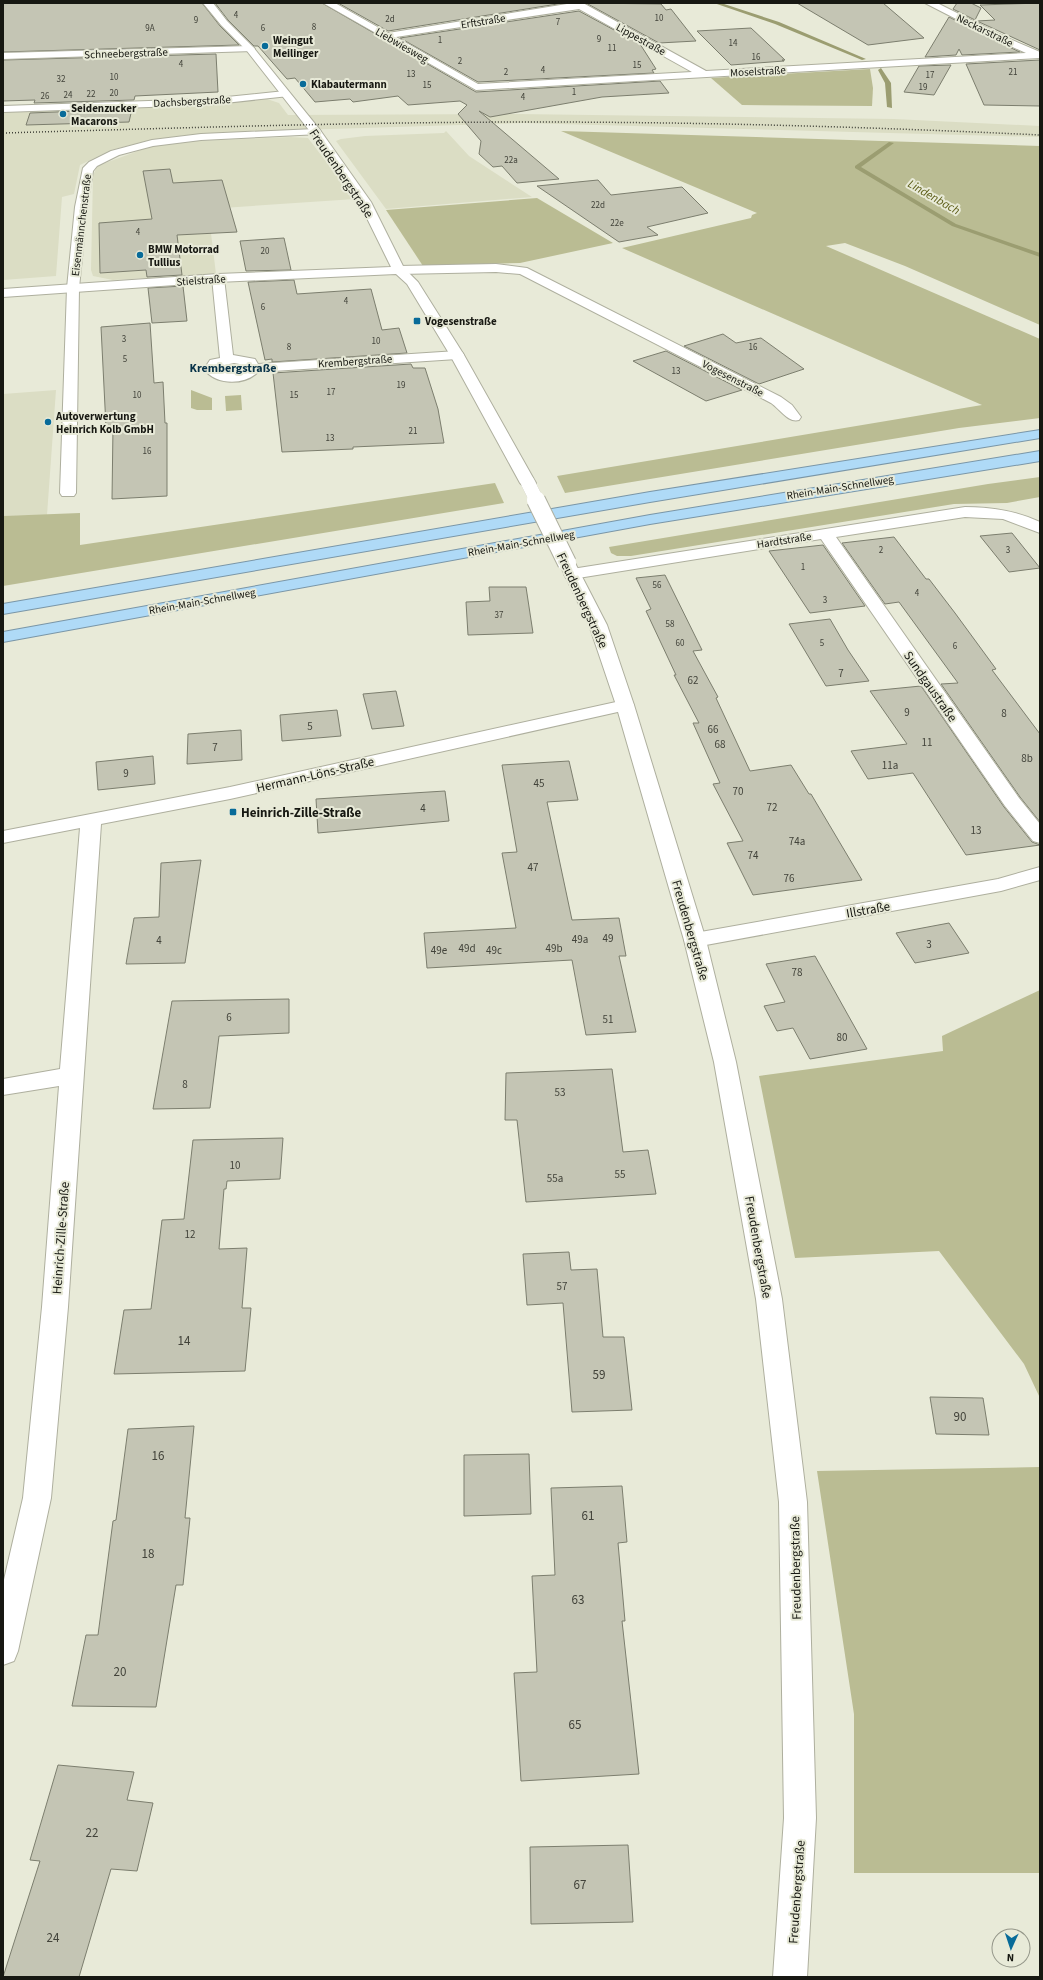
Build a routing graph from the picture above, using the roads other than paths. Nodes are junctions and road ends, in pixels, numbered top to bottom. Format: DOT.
graph roads {
  1 [pos="208,3"];
  2 [pos="328,3"];
  3 [pos="930,3"];
  4 [pos="579,4"];
  5 [pos="386,36"];
  6 [pos="250,49"];
  7 [pos="1040,55"];
  8 [pos="3,56"];
  9 [pos="704,74"];
  10 [pos="476,87"];
  11 [pos="285,94"];
  12 [pos="3,109"];
  13 [pos="316,132"];
  14 [pos="398,270"];
  15 [pos="218,278"];
  16 [pos="73,288"];
  17 [pos="3,293"];
  18 [pos="457,355"];
  19 [pos="227,360"];
  20 [pos="254,368"];
  21 [pos="794,417"];
  22 [pos="1040,434"];
  23 [pos="1040,456"];
  24 [pos="68,493"];
  25 [pos="1040,528"];
  26 [pos="825,533"];
  27 [pos="570,568"];
  28 [pos="3,609"];
  29 [pos="3,637"];
  30 [pos="625,705"];
  31 [pos="91,821"];
  32 [pos="3,837"];
  33 [pos="1040,837"];
  34 [pos="1040,872"];
  35 [pos="695,940"];
  36 [pos="71,1076"];
  37 [pos="3,1087"];
  38 [pos="3,1651"];
  39 [pos="790,1977"];
  1 -- 6 [label="street, Freudenbergstraße"];
  2 -- 5 [label="street, Liebwiesweg"];
  3 -- 7 [label="street, Neckarstraße"];
  4 -- 5 [label="street, Erftstraße"];
  4 -- 9 [label="street, Lippestraße"];
  5 -- 10 [label="street, Liebwiesweg"];
  6 -- 8 [label="street, Schneebergstraße"];
  6 -- 11 [label="street, Freudenbergstraße"];
  7 -- 9 [label="street, Moselstraße"];
  9 -- 10 [label="street, Moselstraße"];
  11 -- 12 [label="street, Dachsbergstraße"];
  11 -- 13 [label="street, Freudenbergstraße"];
  13 -- 14 [label="street, Freudenbergstraße"];
  13 -- 16 [label="street, Eisenmännchenstraße"];
  14 -- 15 [label="street, Stielstraße"];
  14 -- 18 [label="street, Freudenbergstraße"];
  14 -- 21 [label="street, Vogesenstraße"];
  15 -- 16 [label="street, Stielstraße"];
  15 -- 19 [label="street"];
  16 -- 17 [label="street, Stielstraße"];
  16 -- 24 [label="street, Eisenmännchenstraße"];
  18 -- 20 [label="street, Krembergstraße"];
  18 -- 27 [label="street, Freudenbergstraße, bridge"];
  19 -- 20 [label="street, Krembergstraße"];
  19 -- 20 [label="street, Krembergstraße"];
  22 -- 28 [label="highway, Rhein-Main-Schnellweg"];
  23 -- 29 [label="highway, Rhein-Main-Schnellweg"];
  25 -- 26 [label="street, Hardtstraße"];
  26 -- 27 [label="street, Hardtstraße"];
  26 -- 33 [label="street, Sundgaustraße"];
  27 -- 30 [label="street, Freudenbergstraße"];
  30 -- 31 [label="street, Hermann-Löns-Straße"];
  30 -- 35 [label="street, Freudenbergstraße"];
  31 -- 32 [label="street, Hermann-Löns-Straße"];
  31 -- 36 [label="street, Heinrich-Zille-Straße"];
  34 -- 35 [label="street, Illstraße"];
  35 -- 39 [label="street, Freudenbergstraße"];
  36 -- 37 [label="street"];
  36 -- 38 [label="street, Heinrich-Zille-Straße"];
}
